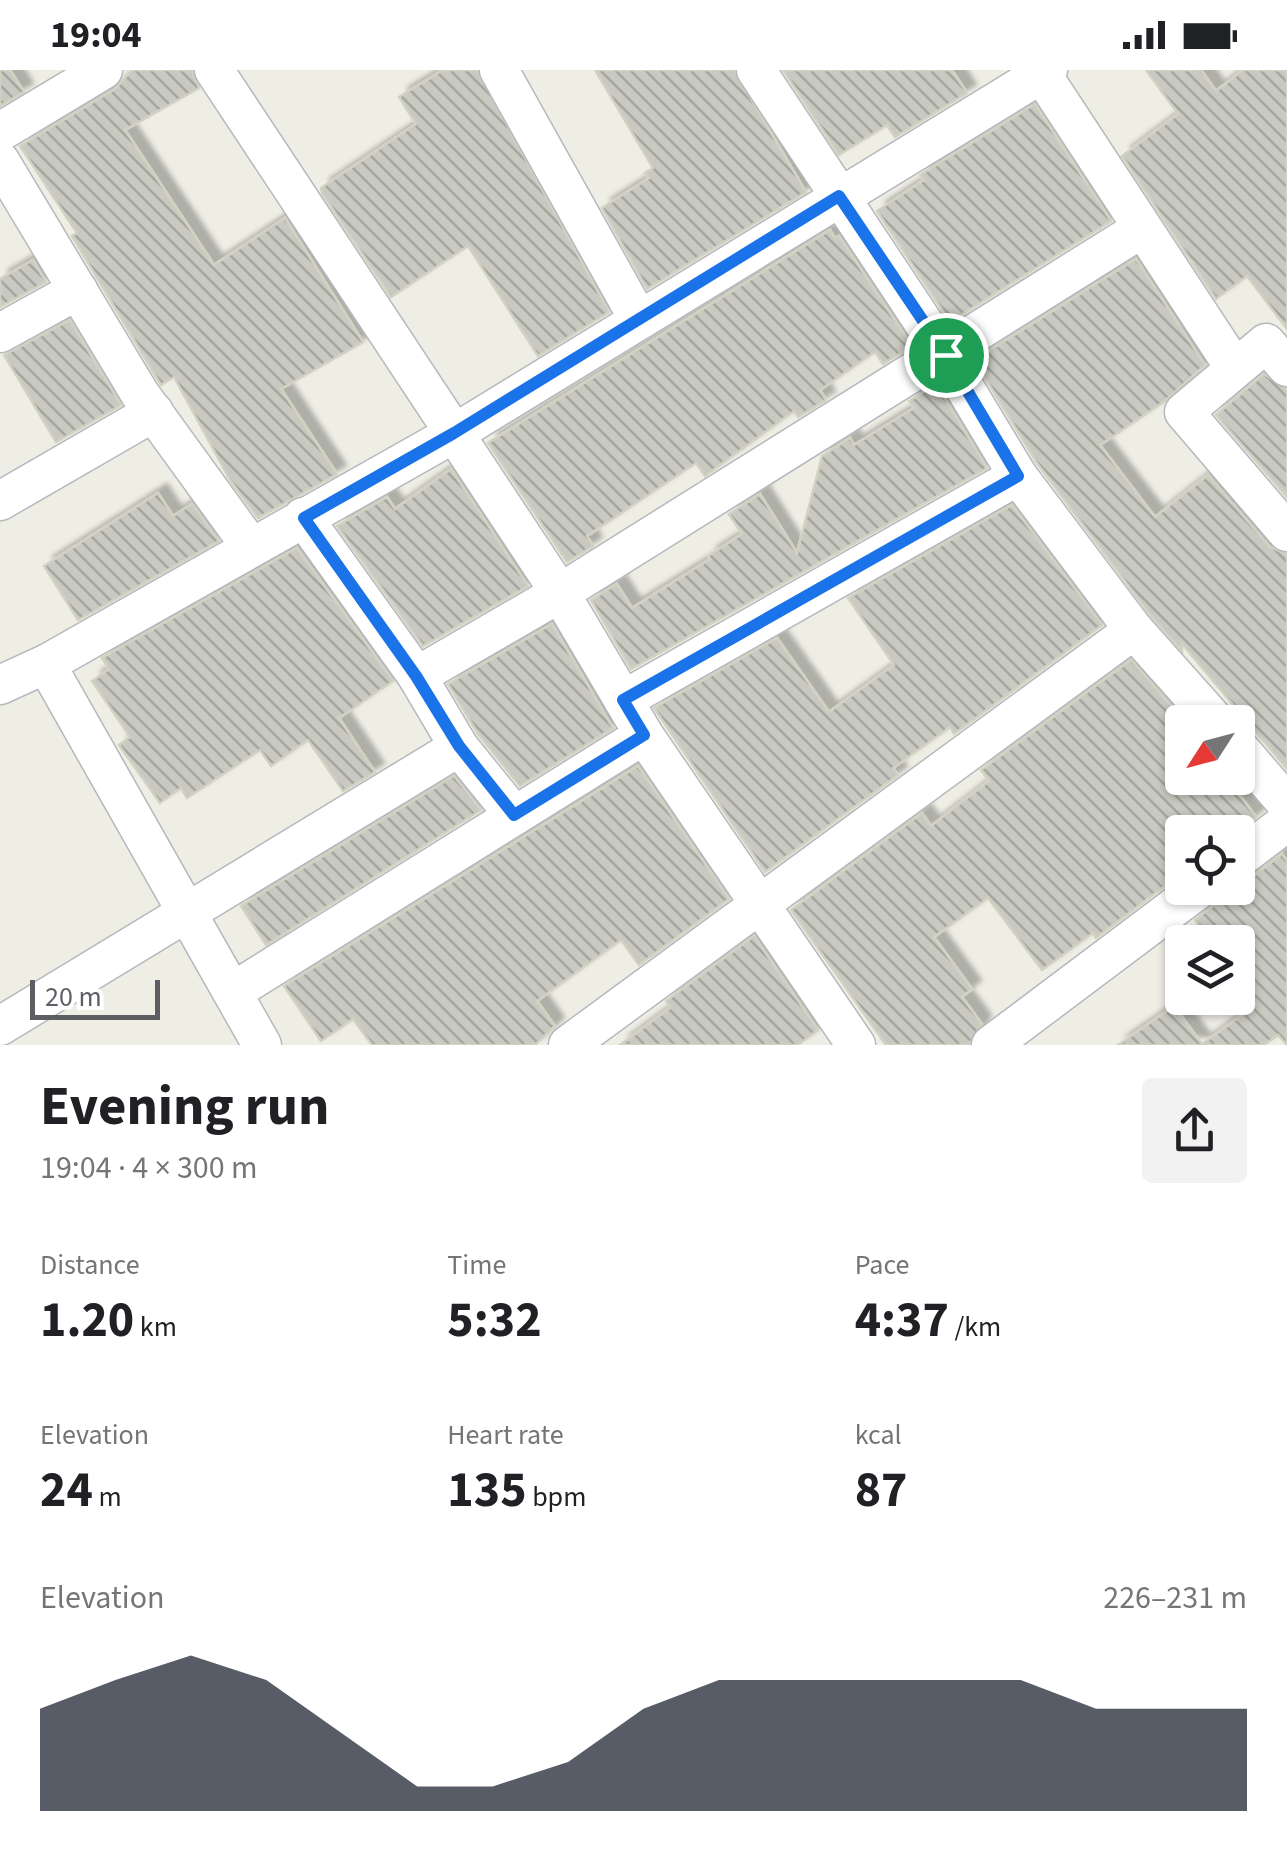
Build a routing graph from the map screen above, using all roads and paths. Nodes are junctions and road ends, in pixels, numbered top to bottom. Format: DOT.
graph roads {
  1 [pos="103,70"];
  2 [pos="214,70"];
  3 [pos="499,70"];
  4 [pos="756,70"];
  5 [pos="1043,71"];
  6 [pos="0,132"];
  7 [pos="0,161"];
  8 [pos="839,196"];
  9 [pos="1141,230"];
  10 [pos="78,290"];
  11 [pos="640,320"];
  12 [pos="0,333"];
  13 [pos="946,355"];
  14 [pos="1234,367"];
  15 [pos="1287,367"];
  16 [pos="154,412"];
  17 [pos="454,433"];
  18 [pos="1018,476"];
  19 [pos="0,500"];
  20 [pos="304,518"];
  21 [pos="1287,532"];
  22 [pos="251,546"];
  23 [pos="560,593"];
  24 [pos="1134,630"];
  25 [pos="46,664"];
  26 [pos="416,676"];
  27 [pos="0,685"];
  28 [pos="623,700"];
  29 [pos="1201,705"];
  30 [pos="644,735"];
  31 [pos="459,746"];
  32 [pos="1255,767"];
  33 [pos="1287,804"];
  34 [pos="514,815"];
  35 [pos="1287,822"];
  36 [pos="1255,847"];
  37 [pos="1177,905"];
  38 [pos="760,907"];
  39 [pos="186,914"];
  40 [pos="234,991"];
  41 [pos="0,1026"];
  42 [pos="262,1045"];
  43 [pos="568,1045"];
  44 [pos="856,1045"];
  45 [pos="992,1045"];
  1 -- 6 [label="street"];
  2 -- 17 [label="street"];
  3 -- 11 [label="street"];
  4 -- 8 [label="street"];
  5 -- 8 [label="street"];
  5 -- 9 [label="street"];
  7 -- 10 [label="street"];
  8 -- 11 [label="street"];
  8 -- 13 [label="street"];
  9 -- 13 [label="street"];
  9 -- 14 [label="street"];
  10 -- 12 [label="street"];
  10 -- 16 [label="street"];
  11 -- 17 [label="street"];
  13 -- 18 [label="street"];
  13 -- 23 [label="street"];
  14 -- 15 [label="street"];
  14 -- 21 [label="street"];
  16 -- 19 [label="street"];
  16 -- 22 [label="street"];
  17 -- 20 [label="street"];
  17 -- 23 [label="street"];
  18 -- 24 [label="street"];
  18 -- 28 [label="street"];
  20 -- 22 [label="street"];
  20 -- 26 [label="street"];
  22 -- 25 [label="street"];
  23 -- 26 [label="street"];
  23 -- 28 [label="street"];
  24 -- 29 [label="street"];
  24 -- 38 [label="street"];
  25 -- 27 [label="street"];
  25 -- 39 [label="street"];
  26 -- 31 [label="street"];
  28 -- 30 [label="street"];
  30 -- 34 [label="street"];
  30 -- 38 [label="street"];
  31 -- 34 [label="street"];
  31 -- 39 [label="street"];
  32 -- 33 [label="street"];
  34 -- 40 [label="street"];
  35 -- 36 [label="street"];
  37 -- 45 [label="street"];
  38 -- 43 [label="street"];
  38 -- 44 [label="street"];
  39 -- 40 [label="street"];
  39 -- 41 [label="street"];
  40 -- 42 [label="street"];
}
